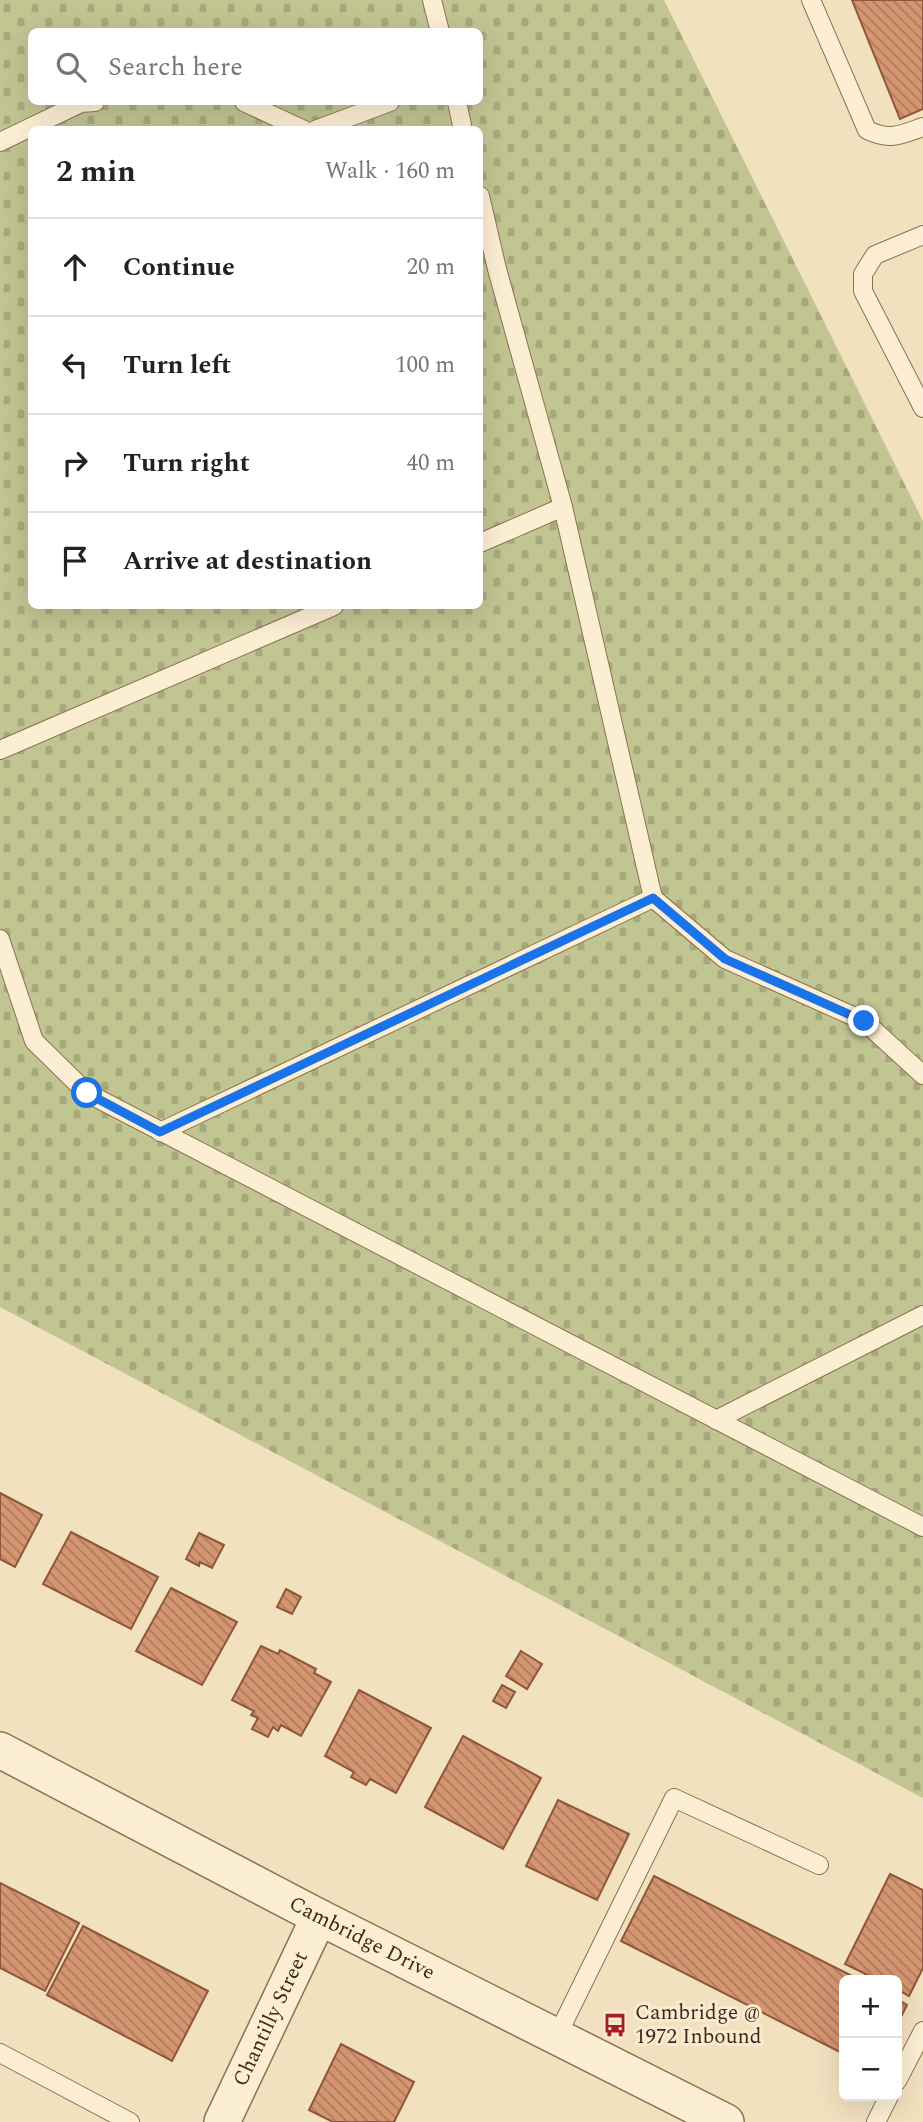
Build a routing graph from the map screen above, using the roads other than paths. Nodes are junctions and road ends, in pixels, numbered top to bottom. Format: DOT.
graph roads {
  1 [pos="432,0"];
  2 [pos="811,0"];
  3 [pos="439,28"];
  4 [pos="77,105"];
  5 [pos="250,105"];
  6 [pos="382,105"];
  7 [pos="458,105"];
  8 [pos="33,126"];
  9 [pos="295,126"];
  10 [pos="326,126"];
  11 [pos="462,126"];
  12 [pos="923,127"];
  13 [pos="28,129"];
  14 [pos="0,142"];
  15 [pos="483,209"];
  16 [pos="923,234"];
  17 [pos="483,258"];
  18 [pos="497,269"];
  19 [pos="923,408"];
  20 [pos="563,507"];
  21 [pos="483,542"];
  22 [pos="327,609"];
  23 [pos="0,750"];
  24 [pos="653,898"];
  25 [pos="0,939"];
  26 [pos="923,1075"];
  27 [pos="160,1132"];
  28 [pos="923,1315"];
  29 [pos="716,1420"];
  30 [pos="923,1527"];
  31 [pos="0,1750"];
  32 [pos="819,1865"];
  33 [pos="319,1917"];
  34 [pos="923,2031"];
  35 [pos="556,2038"];
  36 [pos="0,2053"];
  37 [pos="902,2071"];
  38 [pos="886,2101"];
  39 [pos="131,2122"];
  40 [pos="222,2122"];
  41 [pos="726,2122"];
  42 [pos="876,2122"];
  1 -- 3 [label="lane"];
  2 -- 12 [label="lane"];
  4 -- 8 [label="lane"];
  5 -- 9 [label="lane"];
  6 -- 10 [label="lane"];
  7 -- 11 [label="lane"];
  13 -- 14 [label="lane"];
  15 -- 18 [label="lane"];
  16 -- 19 [label="lane"];
  17 -- 18 [label="lane"];
  18 -- 20 [label="lane"];
  20 -- 21 [label="lane"];
  20 -- 24 [label="lane"];
  22 -- 23 [label="lane"];
  24 -- 26 [label="lane"];
  24 -- 27 [label="lane"];
  25 -- 27 [label="lane"];
  27 -- 29 [label="lane"];
  28 -- 29 [label="lane"];
  29 -- 30 [label="lane"];
  31 -- 33 [label="street, Cambridge Drive"];
  32 -- 35 [label="lane"];
  33 -- 35 [label="street, Cambridge Drive"];
  33 -- 40 [label="street, Chantilly Street"];
  34 -- 37 [label="lane"];
  35 -- 41 [label="street, Cambridge Drive"];
  36 -- 39 [label="lane"];
  38 -- 42 [label="lane"];
}
